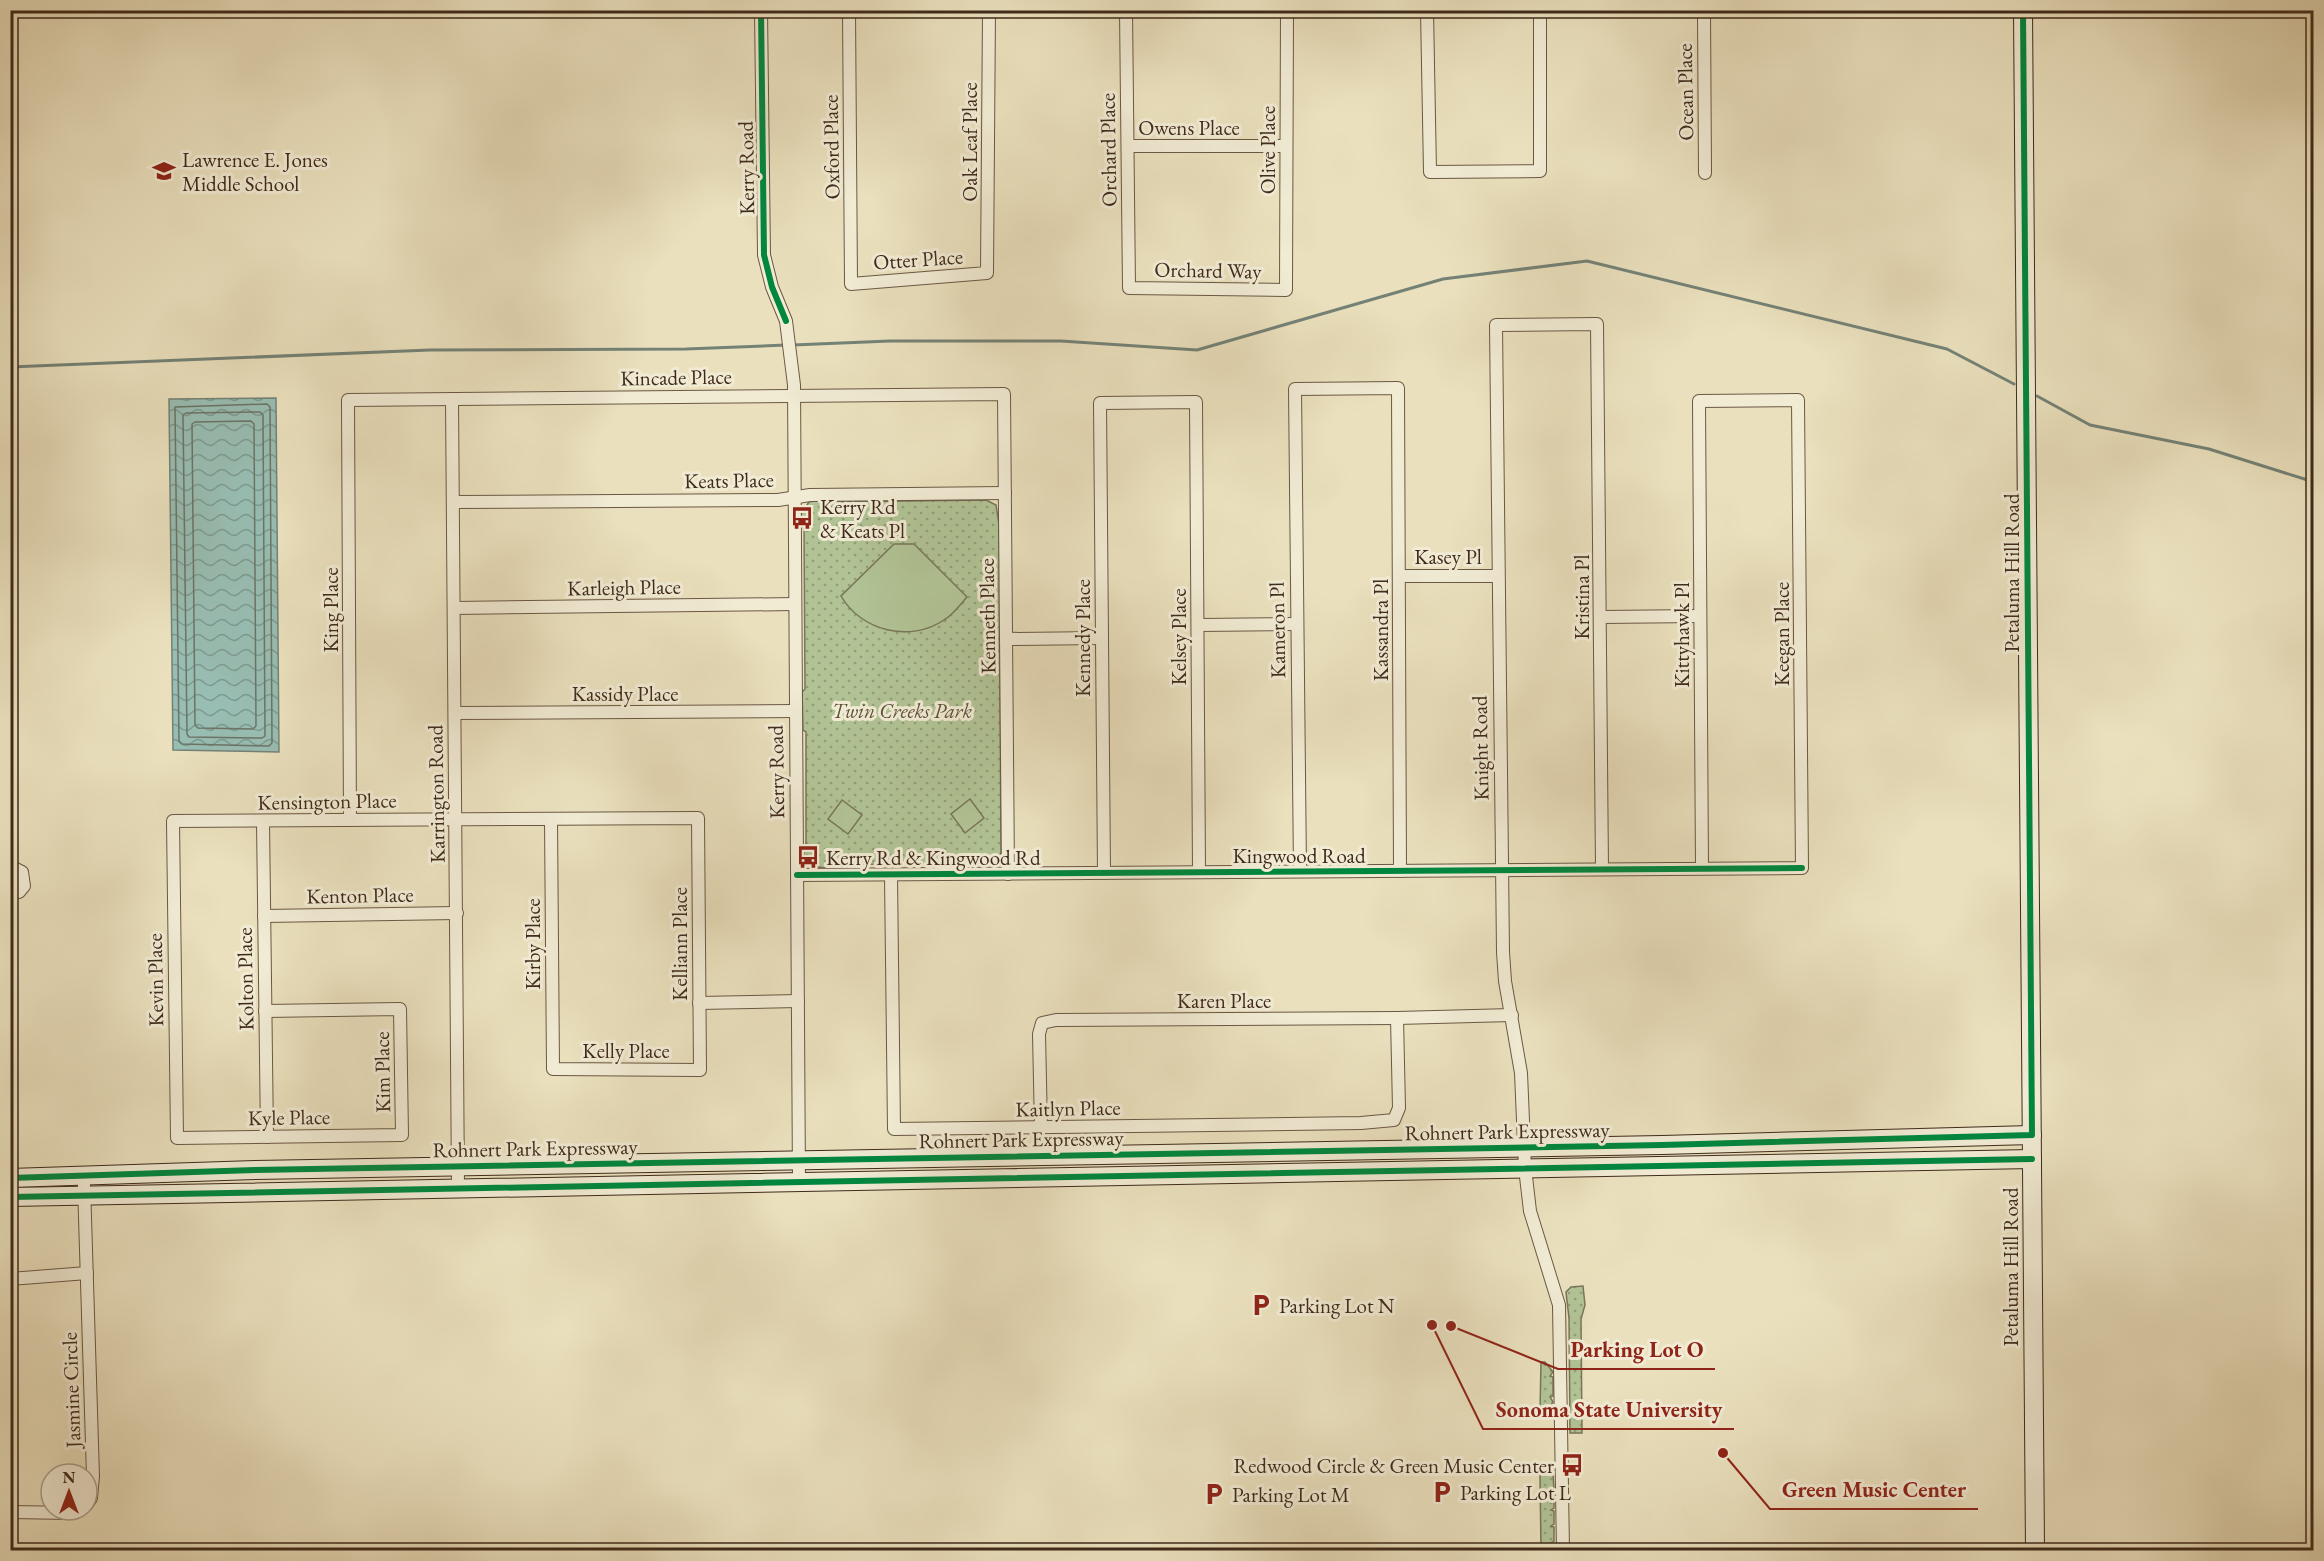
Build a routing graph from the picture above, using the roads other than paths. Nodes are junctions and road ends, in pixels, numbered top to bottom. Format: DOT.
graph roads {
  1 [pos="761,10"];
  2 [pos="849,10"];
  3 [pos="989,10"];
  4 [pos="1126,10"];
  5 [pos="1287,10"];
  6 [pos="1427,10"];
  7 [pos="1540,10"];
  8 [pos="1704,10"];
  9 [pos="2023,10"];
  10 [pos="1128,146"];
  11 [pos="1287,146"];
  12 [pos="1705,173"];
  13 [pos="987,273"];
  14 [pos="851,284"];
  15 [pos="1129,288"];
  16 [pos="1286,290"];
  17 [pos="1598,324"];
  18 [pos="1398,388"];
  19 [pos="1004,394"];
  20 [pos="794,396"];
  21 [pos="453,399"];
  22 [pos="348,400"];
  23 [pos="1699,401"];
  24 [pos="1100,403"];
  25 [pos="1005,493"];
  26 [pos="794,498"];
  27 [pos="453,502"];
  28 [pos="1399,576"];
  29 [pos="1498,576"];
  30 [pos="794,604"];
  31 [pos="454,608"];
  32 [pos="1700,616"];
  33 [pos="1600,617"];
  34 [pos="1296,624"];
  35 [pos="1198,625"];
  36 [pos="1102,638"];
  37 [pos="1006,639"];
  38 [pos="795,711"];
  39 [pos="455,713"];
  40 [pos="698,818"];
  41 [pos="456,819"];
  42 [pos="551,819"];
  43 [pos="350,820"];
  44 [pos="173,821"];
  45 [pos="262,821"];
  46 [pos="10,866"];
  47 [pos="1702,868"];
  48 [pos="1802,868"];
  49 [pos="1602,869"];
  50 [pos="1300,871"];
  51 [pos="1400,871"];
  52 [pos="1501,871"];
  53 [pos="1199,872"];
  54 [pos="1104,873"];
  55 [pos="1008,874"];
  56 [pos="797,875"];
  57 [pos="891,875"];
  58 [pos="10,894"];
  59 [pos="457,913"];
  60 [pos="264,916"];
  61 [pos="798,1001"];
  62 [pos="699,1003"];
  63 [pos="265,1011"];
  64 [pos="1512,1015"];
  65 [pos="1397,1018"];
  66 [pos="553,1069"];
  67 [pos="700,1070"];
  68 [pos="1041,1128"];
  69 [pos="402,1135"];
  70 [pos="2032,1135"];
  71 [pos="267,1137"];
  72 [pos="177,1138"];
  73 [pos="1524,1147"];
  74 [pos="2032,1159"];
  75 [pos="799,1160"];
  76 [pos="458,1166"];
  77 [pos="1525,1168"];
  78 [pos="10,1178"];
  79 [pos="799,1182"];
  80 [pos="458,1188"];
  81 [pos="85,1190"];
  82 [pos="10,1197"];
  83 [pos="87,1274"];
  84 [pos="10,1279"];
  85 [pos="93,1462"];
  86 [pos="10,1512"];
  87 [pos="39,1512"];
  88 [pos="1563,1551"];
  89 [pos="2035,1551"];
  1 -- 20 [label="street, Kerry Road"];
  2 -- 14 [label="street, Oxford Place"];
  3 -- 13 [label="street, Oak Leaf Place"];
  4 -- 10 [label="street, Orchard Place"];
  5 -- 11 [label="street, Olive Place"];
  6 -- 7 [label="street"];
  8 -- 12 [label="street, Ocean Place"];
  9 -- 70 [label="main road, Petaluma Hill Road"];
  10 -- 11 [label="street, Owens Place"];
  10 -- 15 [label="street, Orchard Place"];
  11 -- 16 [label="street, Olive Place"];
  13 -- 14 [label="street, Otter Place"];
  15 -- 16 [label="street, Orchard Way"];
  17 -- 29 [label="street, Knight Road"];
  17 -- 33 [label="street, Kristina Pl"];
  18 -- 28 [label="street, Kassandra Pl"];
  18 -- 34 [label="street, Kameron Pl"];
  19 -- 20 [label="street, Kincade Place"];
  19 -- 25 [label="street, Kenneth Place"];
  20 -- 21 [label="street, Kincade Place"];
  20 -- 26 [label="street, Kerry Road"];
  21 -- 22 [label="street, Kincade Place"];
  21 -- 27 [label="street, Karrington Road"];
  22 -- 43 [label="street, King Place"];
  23 -- 32 [label="street, Kittyhawk Pl"];
  23 -- 48 [label="street, Keegan Place"];
  24 -- 35 [label="street, Kelsey Place"];
  24 -- 36 [label="street, Kennedy Place"];
  25 -- 26 [label="street, Keats Place"];
  25 -- 37 [label="street, Kenneth Place"];
  26 -- 27 [label="street, Keats Place"];
  26 -- 30 [label="street, Kerry Road"];
  27 -- 31 [label="street, Karrington Road"];
  28 -- 29 [label="street, Kasey Pl"];
  28 -- 51 [label="street, Kassandra Pl"];
  29 -- 52 [label="street, Knight Road"];
  30 -- 31 [label="street, Karleigh Place"];
  30 -- 38 [label="street, Kerry Road"];
  31 -- 39 [label="street, Karrington Road"];
  32 -- 33 [label="street"];
  32 -- 47 [label="street, Kittyhawk Pl"];
  33 -- 49 [label="street, Kristina Pl"];
  34 -- 35 [label="street"];
  34 -- 50 [label="street, Kameron Pl"];
  35 -- 53 [label="street, Kelsey Place"];
  36 -- 37 [label="street"];
  36 -- 54 [label="street, Kennedy Place"];
  37 -- 55 [label="street, Kenneth Place"];
  38 -- 39 [label="street, Kassidy Place"];
  38 -- 56 [label="street, Kerry Road"];
  39 -- 41 [label="street, Karrington Road"];
  40 -- 42 [label="street, Kensington Place"];
  40 -- 62 [label="street, Kelliann Place"];
  41 -- 42 [label="street, Kensington Place"];
  41 -- 43 [label="street, Kensington Place"];
  41 -- 59 [label="street, Karrington Road"];
  42 -- 66 [label="street, Kirby Place"];
  43 -- 45 [label="street, Kensington Place"];
  44 -- 45 [label="street, Kensington Place"];
  44 -- 72 [label="street, Kevin Place"];
  45 -- 60 [label="street, Kolton Place"];
  46 -- 58 [label="street"];
  47 -- 48 [label="street, Kingwood Road"];
  47 -- 49 [label="street, Kingwood Road"];
  49 -- 52 [label="street, Kingwood Road"];
  50 -- 51 [label="street, Kingwood Road"];
  50 -- 53 [label="street, Kingwood Road"];
  51 -- 52 [label="street, Kingwood Road"];
  52 -- 64 [label="street, Knight Road"];
  53 -- 54 [label="street, Kingwood Road"];
  54 -- 55 [label="street, Kingwood Road"];
  55 -- 57 [label="street, Kingwood Road"];
  56 -- 57 [label="street, Kingwood Road"];
  56 -- 61 [label="street, Kerry Road"];
  57 -- 68 [label="street, Kaitlyn Place"];
  59 -- 60 [label="street, Kenton Place"];
  59 -- 76 [label="street, Karrington Road"];
  60 -- 63 [label="street, Kolton Place"];
  61 -- 62 [label="street"];
  61 -- 75 [label="street, Kerry Road"];
  62 -- 67 [label="street, Kelliann Place"];
  63 -- 69 [label="street, Kim Place"];
  63 -- 71 [label="street, Kolton Place"];
  64 -- 65 [label="street, Karen Place"];
  64 -- 73 [label="street, Knight Road"];
  65 -- 68 [label="street, Kaitlyn Place"];
  65 -- 68 [label="street, Karen Place"];
  66 -- 67 [label="street, Kelly Place"];
  69 -- 71 [label="street, Kyle Place"];
  70 -- 73 [label="main road, Rohnert Park Expressway"];
  70 -- 74 [label="main road, Petaluma Hill Road"];
  71 -- 72 [label="street, Kyle Place"];
  73 -- 75 [label="main road, Rohnert Park Expressway"];
  73 -- 77 [label="street, Knight Road"];
  74 -- 77 [label="main road, Rohnert Park Expressway"];
  74 -- 89 [label="main road, Petaluma Hill Road"];
  75 -- 76 [label="main road, Rohnert Park Expressway"];
  75 -- 79 [label="street, Kerry Road"];
  76 -- 78 [label="main road, Rohnert Park Expressway"];
  76 -- 80 [label="street, Karrington Road"];
  77 -- 79 [label="main road, Rohnert Park Expressway"];
  77 -- 88 [label="street, Knight Road"];
  79 -- 80 [label="main road, Rohnert Park Expressway"];
  80 -- 81 [label="main road, Rohnert Park Expressway"];
  81 -- 82 [label="main road, Rohnert Park Expressway"];
  81 -- 83 [label="street, Jasmine Circle"];
  83 -- 84 [label="street"];
  83 -- 85 [label="street, Jasmine Circle"];
  86 -- 87 [label="street"];
}
